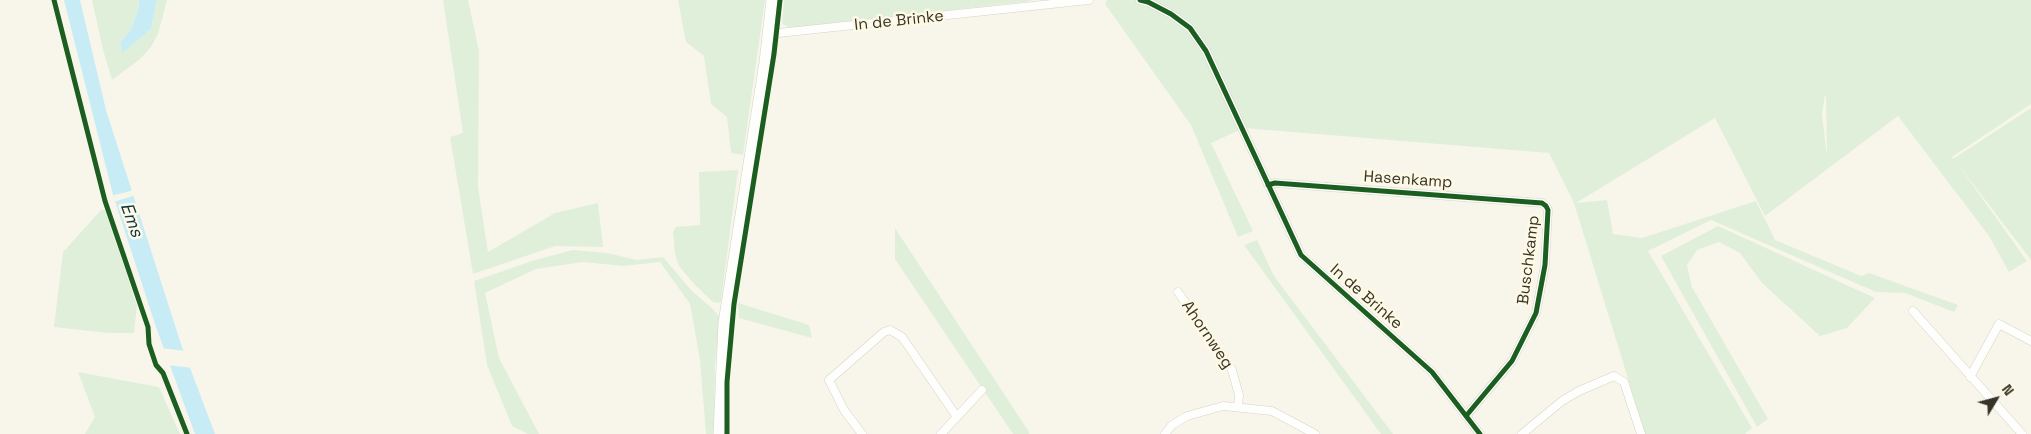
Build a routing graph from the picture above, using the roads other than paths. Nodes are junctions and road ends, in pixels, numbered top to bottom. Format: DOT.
graph roads {
  1 [pos="772,0"];
  2 [pos="1089,0"];
  3 [pos="1140,0"];
  4 [pos="769,34"];
  5 [pos="1268,185"];
  6 [pos="1546,206"];
  7 [pos="1178,292"];
  8 [pos="1913,311"];
  9 [pos="2031,341"];
  10 [pos="1970,377"];
  11 [pos="982,390"];
  12 [pos="1238,408"];
  13 [pos="1466,416"];
  14 [pos="956,417"];
  15 [pos="858,433"];
  16 [pos="719,434"];
  17 [pos="940,434"];
  18 [pos="1165,434"];
  19 [pos="1315,434"];
  20 [pos="1480,434"];
  21 [pos="1522,434"];
  22 [pos="1640,434"];
  23 [pos="2022,434"];
  1 -- 4 [label="main road"];
  2 -- 4 [label="street, In de Brinke"];
  3 -- 5 [label="street, In de Brinke"];
  4 -- 16 [label="main road"];
  5 -- 6 [label="street, Hasenkamp"];
  5 -- 13 [label="street, In de Brinke"];
  6 -- 13 [label="street, Buschkamp"];
  7 -- 12 [label="street, Ahornweg"];
  8 -- 10 [label="street"];
  9 -- 10 [label="street"];
  10 -- 23 [label="street"];
  11 -- 14 [label="street"];
  12 -- 18 [label="street"];
  12 -- 19 [label="street"];
  13 -- 20 [label="street, In de Brinke"];
  14 -- 15 [label="street"];
  14 -- 17 [label="street"];
  21 -- 22 [label="street"];
}
